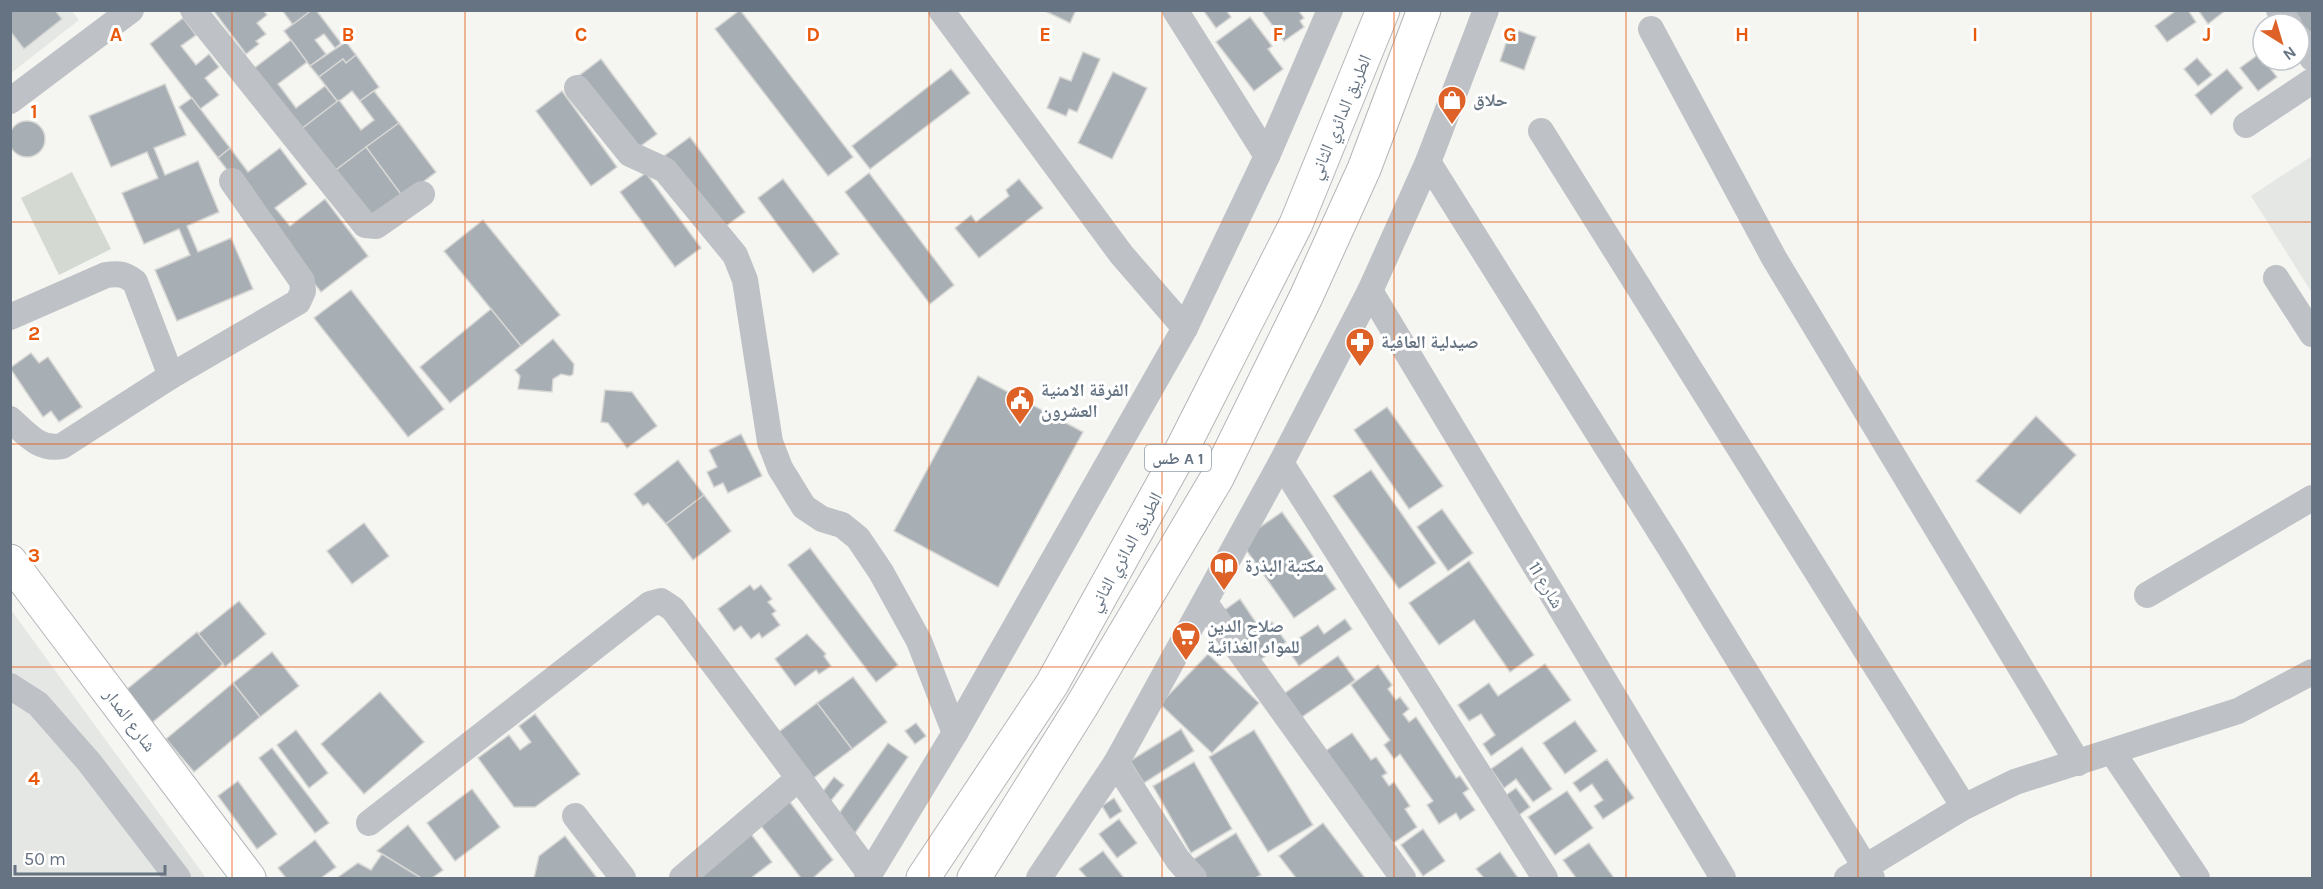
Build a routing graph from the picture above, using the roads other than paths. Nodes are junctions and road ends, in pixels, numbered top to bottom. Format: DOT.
graph roads {
  1 [pos="131,10"];
  2 [pos="193,10"];
  3 [pos="941,10"];
  4 [pos="1175,10"];
  5 [pos="1383,10"];
  6 [pos="1424,10"];
  7 [pos="1486,10"];
  8 [pos="1325,14"];
  9 [pos="1651,29"];
  10 [pos="2313,81"];
  11 [pos="577,88"];
  12 [pos="10,101"];
  13 [pos="2246,125"];
  14 [pos="1541,131"];
  15 [pos="1266,156"];
  16 [pos="1428,162"];
  17 [pos="232,181"];
  18 [pos="422,194"];
  19 [pos="2276,278"];
  20 [pos="1370,291"];
  21 [pos="10,317"];
  22 [pos="1185,328"];
  23 [pos="2313,334"];
  24 [pos="171,376"];
  25 [pos="10,419"];
  26 [pos="1281,463"];
  27 [pos="2313,498"];
  28 [pos="11,563"];
  29 [pos="2147,595"];
  30 [pos="1205,603"];
  31 [pos="2313,672"];
  32 [pos="10,686"];
  33 [pos="955,733"];
  34 [pos="2113,753"];
  35 [pos="1116,763"];
  36 [pos="2078,763"];
  37 [pos="799,778"];
  38 [pos="1964,807"];
  39 [pos="575,816"];
  40 [pos="369,823"];
  41 [pos="1861,875"];
  42 [pos="869,876"];
  43 [pos="178,879"];
  44 [pos="249,879"];
  45 [pos="623,879"];
  46 [pos="682,879"];
  47 [pos="923,879"];
  48 [pos="974,879"];
  49 [pos="1039,879"];
  50 [pos="1194,879"];
  51 [pos="1403,879"];
  52 [pos="1545,879"];
  53 [pos="1723,879"];
  54 [pos="2197,879"];
  1 -- 12 [label="street"];
  2 -- 18 [label="street"];
  3 -- 22 [label="street"];
  4 -- 15 [label="street"];
  5 -- 47 [label="main road, الطريق الدائري الثاني / طس A 1"];
  6 -- 48 [label="main road, طس A 1"];
  7 -- 16 [label="street"];
  8 -- 15 [label="street"];
  9 -- 36 [label="street"];
  10 -- 13 [label="street"];
  11 -- 33 [label="street"];
  14 -- 38 [label="street"];
  15 -- 22 [label="street"];
  16 -- 20 [label="street"];
  16 -- 41 [label="street"];
  17 -- 24 [label="street"];
  19 -- 23 [label="street"];
  20 -- 26 [label="street"];
  20 -- 53 [label="street, شارع 11"];
  21 -- 24 [label="street"];
  22 -- 33 [label="street"];
  24 -- 25 [label="street"];
  26 -- 30 [label="street"];
  26 -- 52 [label="street"];
  27 -- 29 [label="street"];
  28 -- 44 [label="main road, شارع المدار"];
  30 -- 35 [label="street"];
  30 -- 51 [label="street"];
  31 -- 34 [label="street"];
  32 -- 43 [label="street"];
  33 -- 42 [label="street"];
  34 -- 36 [label="street"];
  34 -- 54 [label="street"];
  35 -- 49 [label="street"];
  35 -- 50 [label="street"];
  36 -- 38 [label="street"];
  37 -- 40 [label="street"];
  37 -- 42 [label="street"];
  37 -- 46 [label="street"];
  38 -- 41 [label="street"];
  39 -- 45 [label="street"];
}
